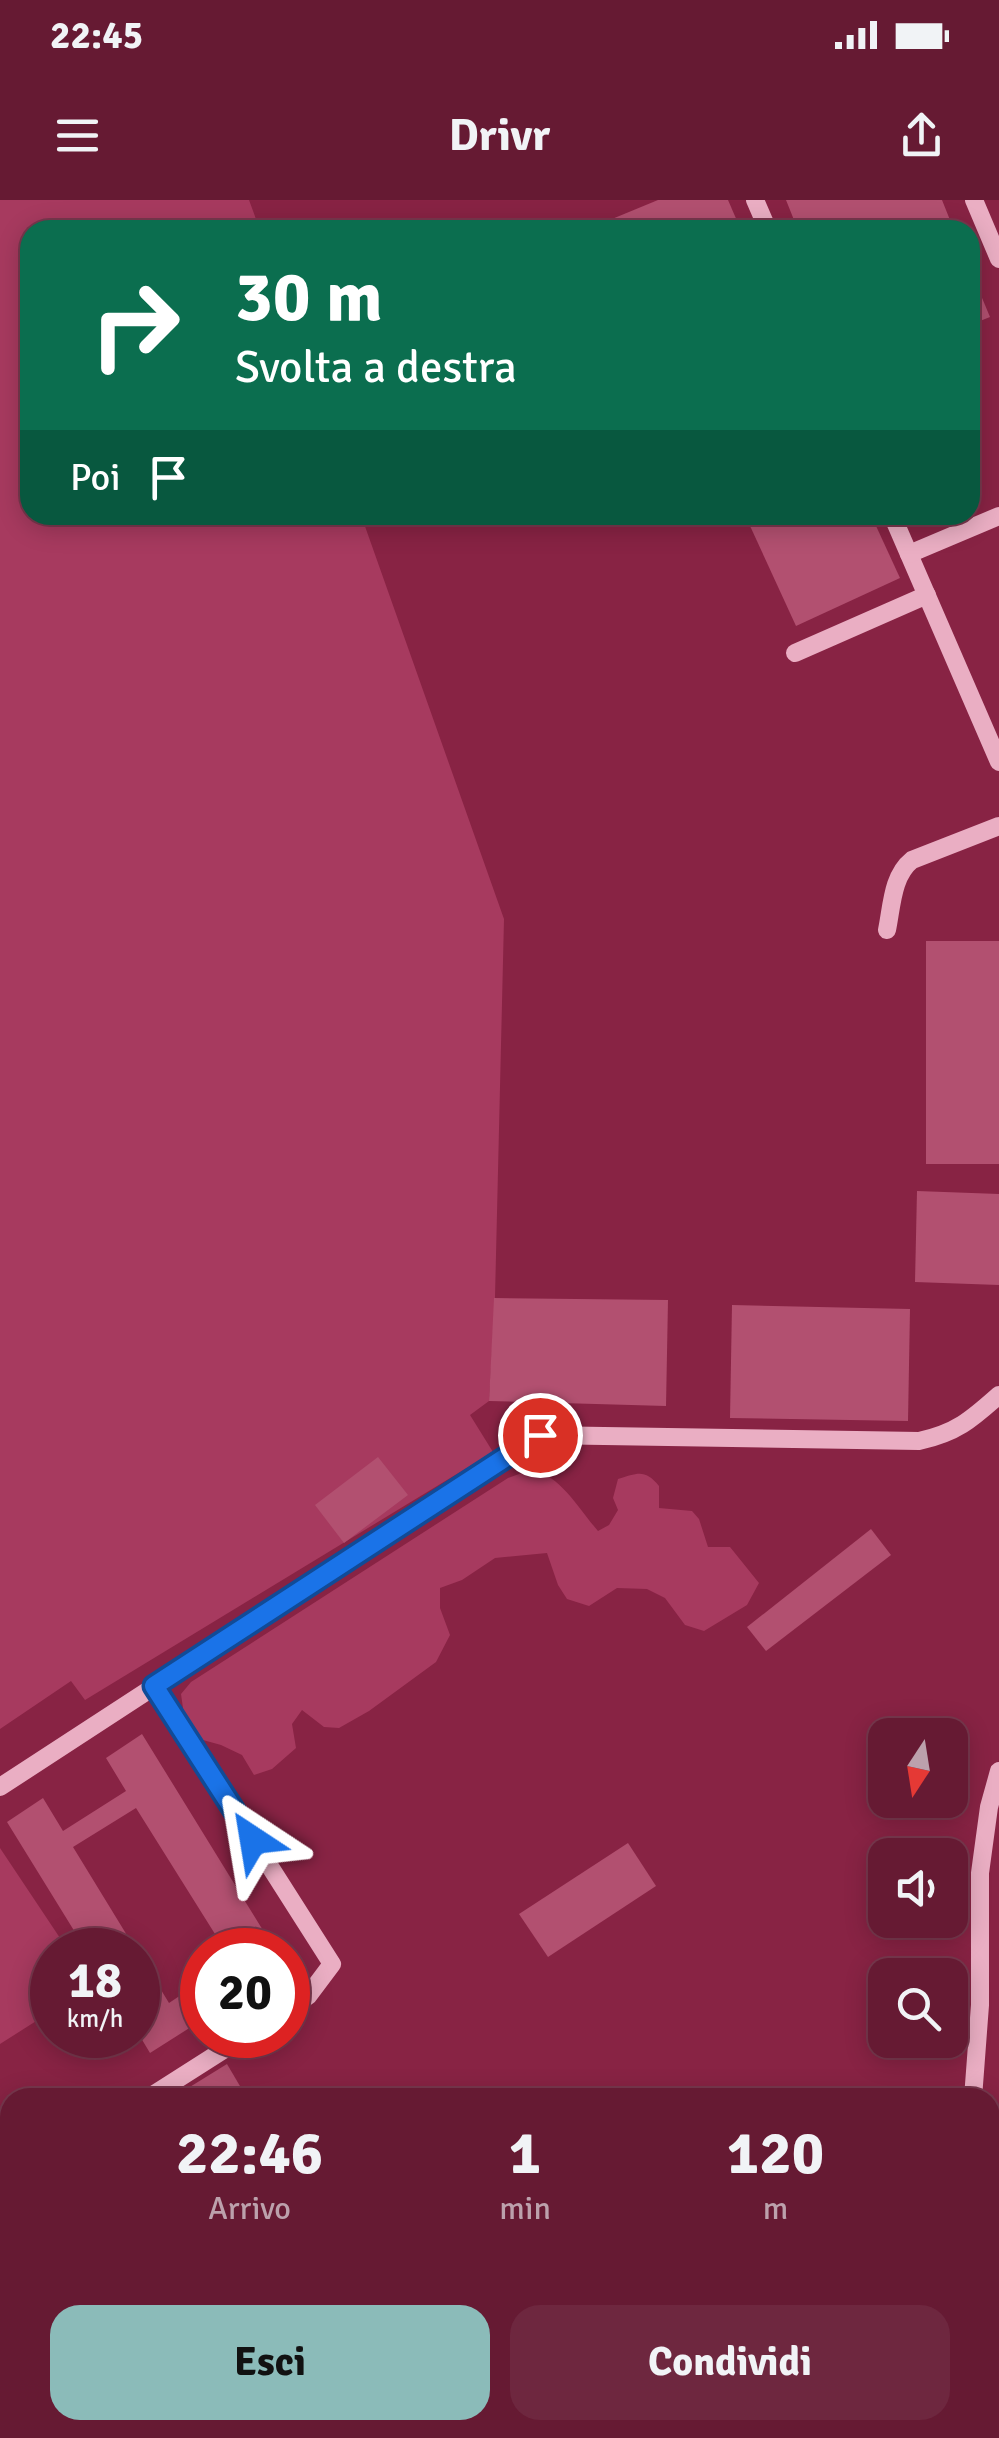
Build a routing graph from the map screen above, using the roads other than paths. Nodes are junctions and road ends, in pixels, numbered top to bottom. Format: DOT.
graph roads {
  1 [pos="974,200"];
  2 [pos="999,259"];
  3 [pos="896,525"];
  4 [pos="978,525"];
  5 [pos="909,554"];
  6 [pos="926,595"];
  7 [pos="795,653"];
  8 [pos="999,762"];
  9 [pos="999,826"];
  10 [pos="887,930"];
  11 [pos="999,1395"];
  12 [pos="154,1686"];
  13 [pos="999,1771"];
  14 [pos="0,1787"];
  15 [pos="309,1928"];
  16 [pos="310,1930"];
  17 [pos="310,1993"];
  18 [pos="211,2058"];
  19 [pos="164,2088"];
  20 [pos="973,2088"];
  1 -- 2 [label="street"];
  3 -- 5 [label="street"];
  4 -- 5 [label="street"];
  5 -- 6 [label="street"];
  6 -- 7 [label="street"];
  6 -- 8 [label="street"];
  9 -- 10 [label="street"];
  11 -- 12 [label="street"];
  12 -- 14 [label="street"];
  12 -- 15 [label="street"];
  13 -- 20 [label="street"];
  16 -- 17 [label="street"];
  18 -- 19 [label="street"];
}
